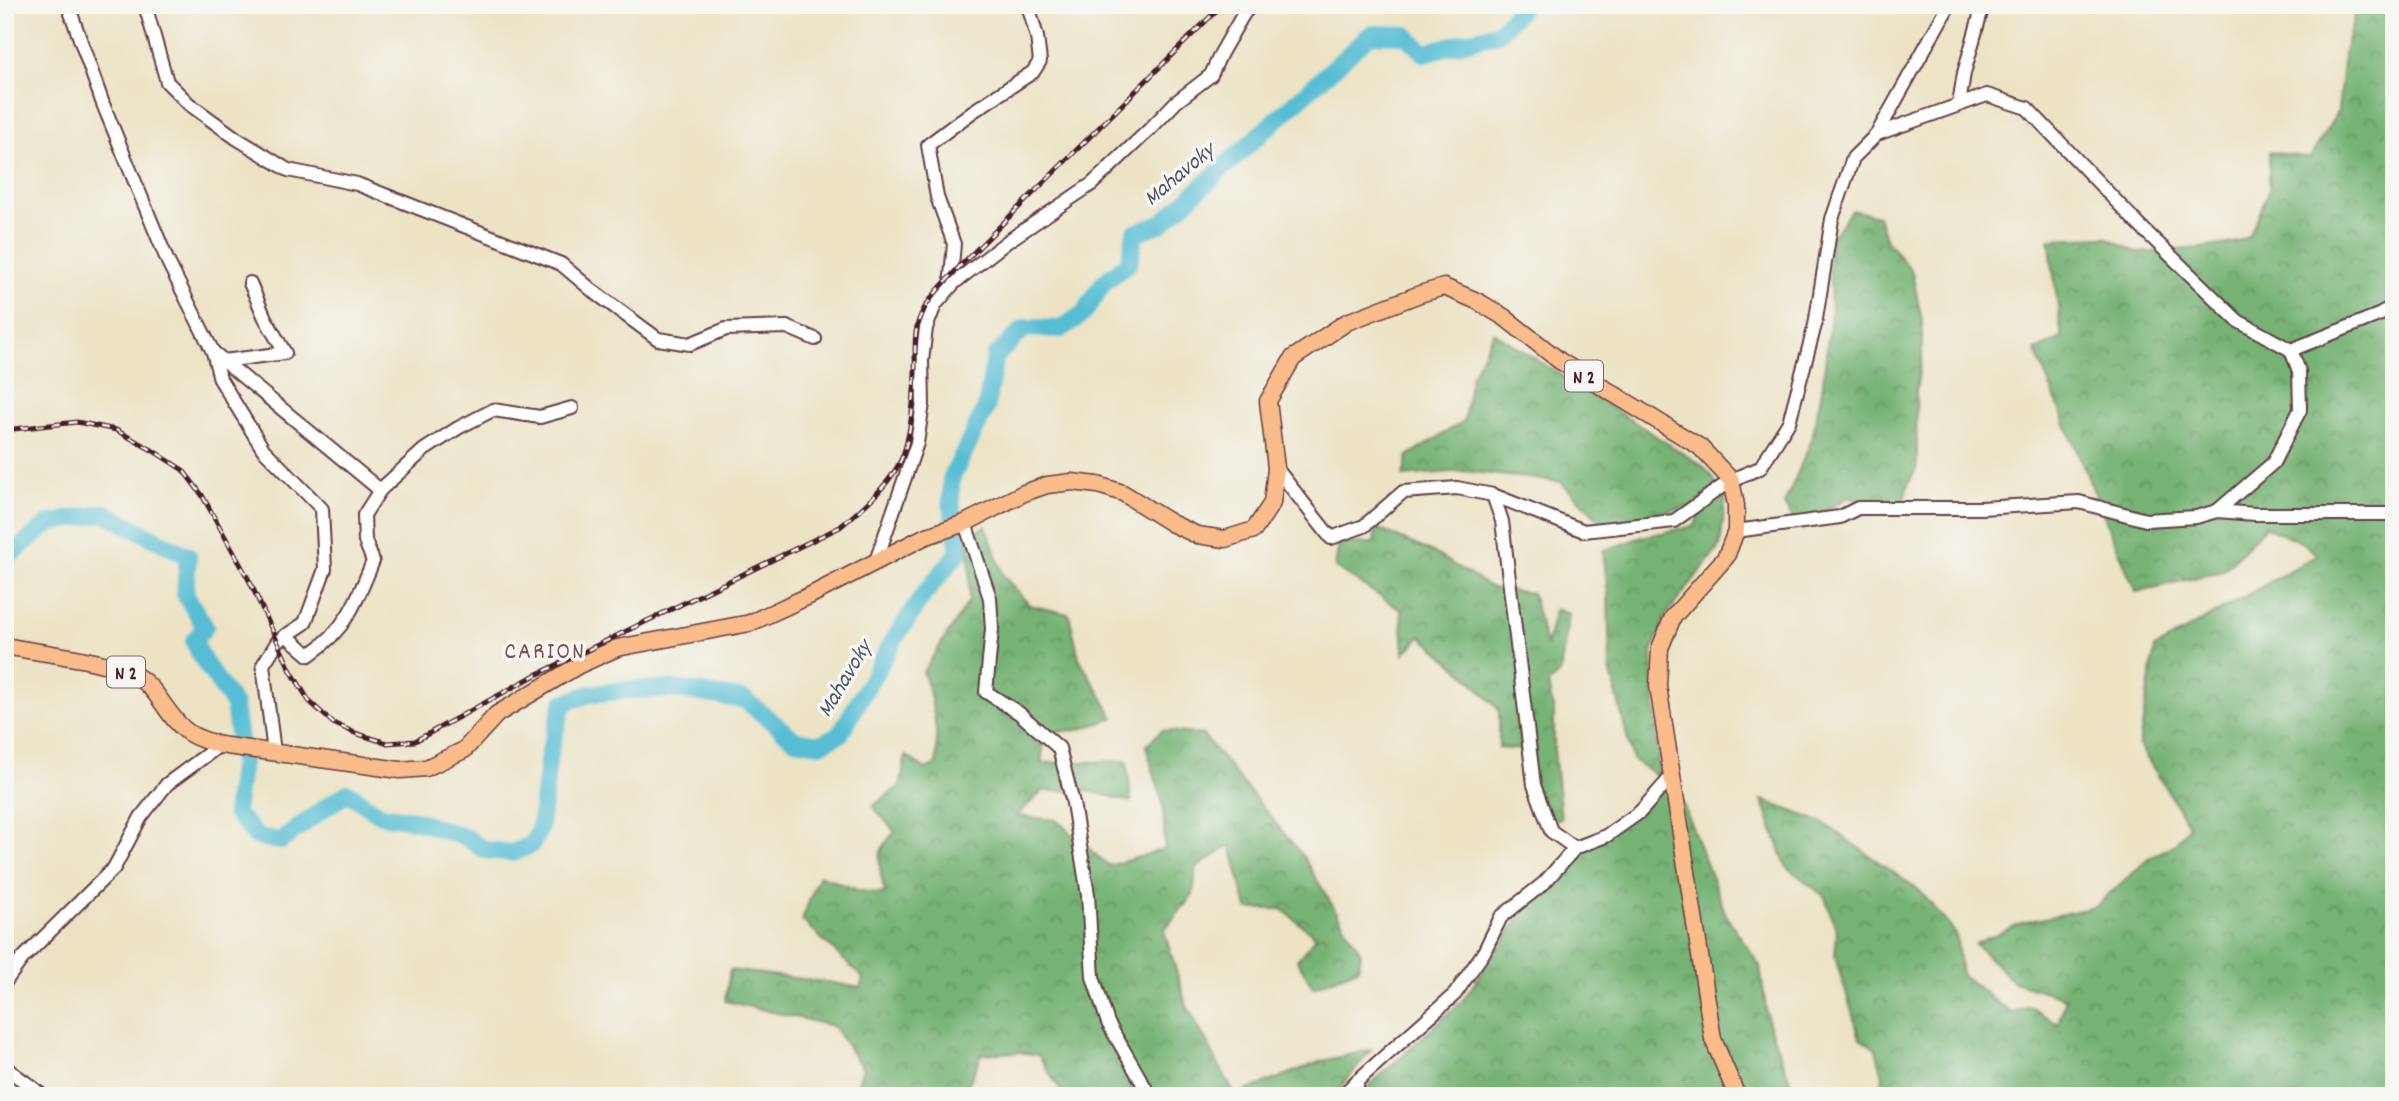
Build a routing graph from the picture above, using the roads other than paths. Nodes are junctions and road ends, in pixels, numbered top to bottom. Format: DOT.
graph roads {
  1 [pos="68,5"];
  2 [pos="145,5"];
  3 [pos="1028,5"];
  4 [pos="1252,5"];
  5 [pos="1949,5"];
  6 [pos="1983,5"];
  7 [pos="1959,104"];
  8 [pos="1877,134"];
  9 [pos="250,283"];
  10 [pos="954,283"];
  11 [pos="2394,304"];
  12 [pos="815,339"];
  13 [pos="2291,350"];
  14 [pos="212,352"];
  15 [pos="223,360"];
  16 [pos="572,408"];
  17 [pos="1276,468"];
  18 [pos="1731,480"];
  19 [pos="380,490"];
  20 [pos="1493,495"];
  21 [pos="2217,511"];
  22 [pos="2394,514"];
  23 [pos="965,523"];
  24 [pos="1736,531"];
  25 [pos="876,561"];
  26 [pos="286,635"];
  27 [pos="5,646"];
  28 [pos="220,745"];
  29 [pos="267,751"];
  30 [pos="1672,776"];
  31 [pos="1575,848"];
  32 [pos="5,982"];
  33 [pos="5,1067"];
  34 [pos="1357,1081"];
  35 [pos="42,1096"];
  36 [pos="1150,1096"];
  37 [pos="1342,1096"];
  38 [pos="1357,1096"];
  39 [pos="1737,1096"];
  1 -- 14 [label="street"];
  2 -- 12 [label="street"];
  3 -- 10 [label="street"];
  4 -- 10 [label="street"];
  5 -- 8 [label="street"];
  6 -- 7 [label="street"];
  7 -- 8 [label="street"];
  7 -- 13 [label="street"];
  8 -- 18 [label="street"];
  9 -- 15 [label="street"];
  10 -- 25 [label="street"];
  11 -- 13 [label="street"];
  13 -- 21 [label="street"];
  14 -- 15 [label="street"];
  14 -- 26 [label="street"];
  15 -- 19 [label="street"];
  16 -- 19 [label="street"];
  17 -- 18 [label="main road, N 2"];
  17 -- 20 [label="street"];
  17 -- 23 [label="main road, N 2"];
  18 -- 20 [label="street"];
  18 -- 24 [label="main road"];
  19 -- 26 [label="street"];
  20 -- 31 [label="street"];
  21 -- 22 [label="street"];
  21 -- 24 [label="street"];
  23 -- 25 [label="main road, N 2"];
  23 -- 36 [label="street"];
  24 -- 30 [label="main road"];
  25 -- 29 [label="main road, N 2"];
  26 -- 29 [label="street"];
  27 -- 28 [label="main road, N 2"];
  28 -- 29 [label="main road, N 2"];
  28 -- 32 [label="street"];
  30 -- 31 [label="street"];
  30 -- 39 [label="main road"];
  31 -- 34 [label="street"];
  33 -- 35 [label="street"];
  34 -- 37 [label="street"];
  34 -- 38 [label="street"];
}
